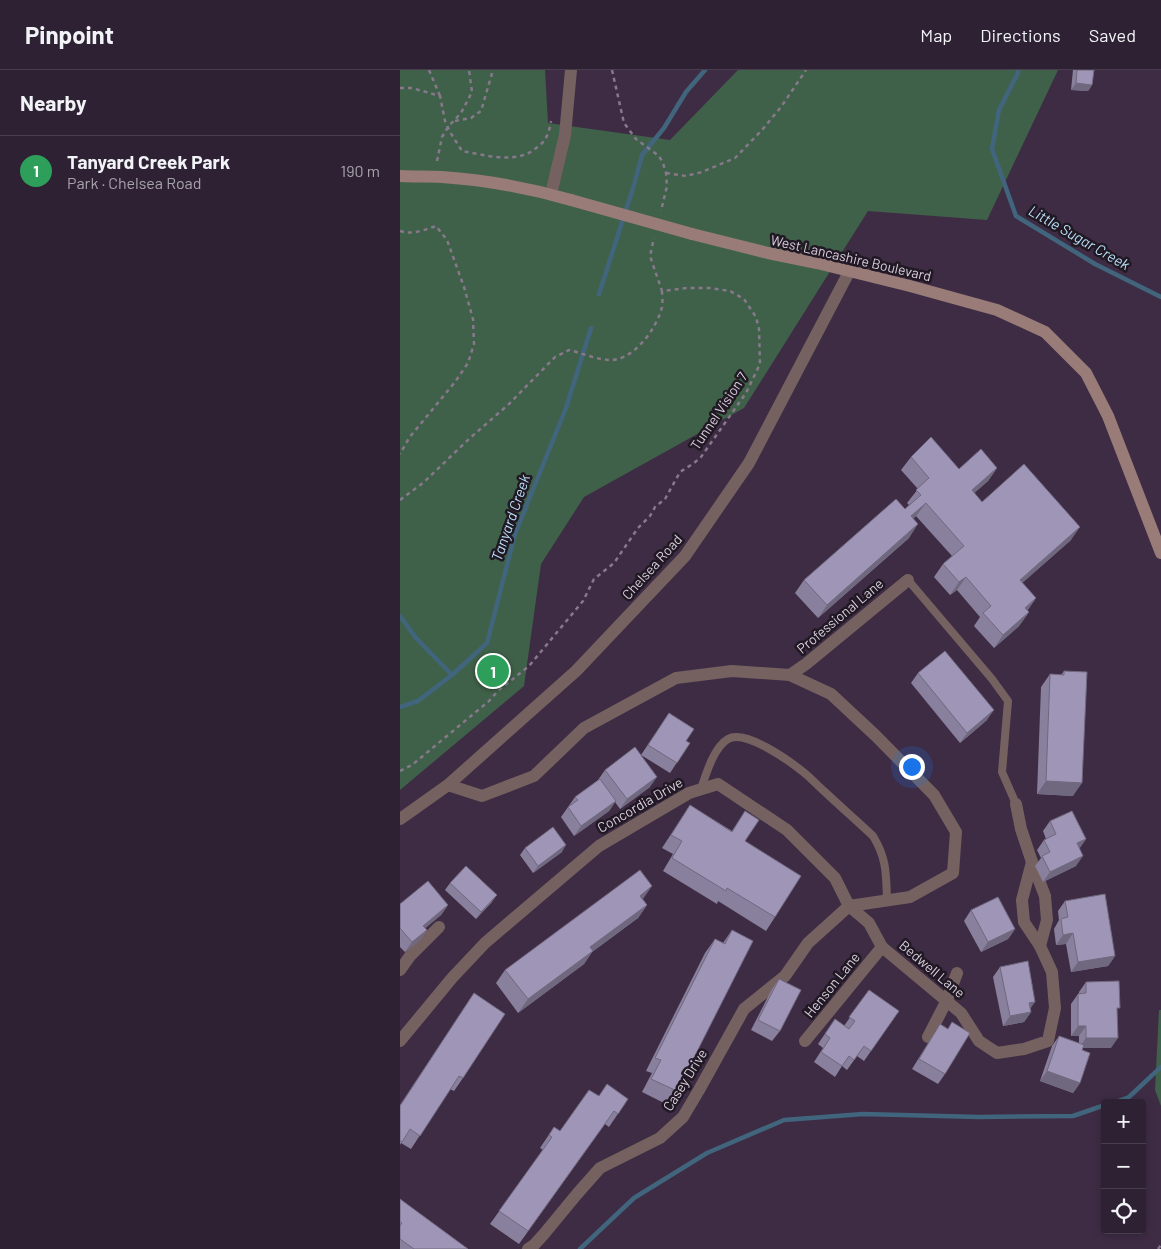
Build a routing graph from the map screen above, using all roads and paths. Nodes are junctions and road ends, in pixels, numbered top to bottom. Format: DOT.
graph roads {
  1 [pos="429,70"];
  2 [pos="469,70"];
  3 [pos="493,70"];
  4 [pos="570,70"];
  5 [pos="612,70"];
  6 [pos="806,70"];
  7 [pos="400,88"];
  8 [pos="440,96"];
  9 [pos="552,119"];
  10 [pos="454,121"];
  11 [pos="448,127"];
  12 [pos="437,161"];
  13 [pos="666,172"];
  14 [pos="400,176"];
  15 [pos="551,194"];
  16 [pos="661,212"];
  17 [pos="656,230"];
  18 [pos="400,231"];
  19 [pos="850,272"];
  20 [pos="662,291"];
  21 [pos="400,454"];
  22 [pos="400,500"];
  23 [pos="1161,553"];
  24 [pos="908,580"];
  25 [pos="790,675"];
  26 [pos="400,771"];
  27 [pos="448,785"];
  28 [pos="702,789"];
  29 [pos="1016,804"];
  30 [pos="400,819"];
  31 [pos="1032,862"];
  32 [pos="887,900"];
  33 [pos="849,906"];
  34 [pos="439,927"];
  35 [pos="1040,946"];
  36 [pos="882,947"];
  37 [pos="400,970"];
  38 [pos="957,973"];
  39 [pos="946,1002"];
  40 [pos="928,1037"];
  41 [pos="400,1041"];
  42 [pos="805,1042"];
  43 [pos="1161,1245"];
  44 [pos="528,1249"];
  45 [pos="1158,1249"];
  1 -- 8 [label="path"];
  2 -- 10 [label="path"];
  3 -- 10 [label="path"];
  4 -- 15 [label="street"];
  5 -- 13 [label="path"];
  6 -- 13 [label="path"];
  7 -- 8 [label="path"];
  8 -- 11 [label="path"];
  9 -- 11 [label="path"];
  10 -- 11 [label="path"];
  11 -- 12 [label="path"];
  13 -- 16 [label="path"];
  14 -- 15 [label="main road, West Lancashire Boulevard"];
  15 -- 19 [label="main road, West Lancashire Boulevard, bridge"];
  17 -- 20 [label="path"];
  18 -- 21 [label="path"];
  19 -- 23 [label="main road, West Lancashire Boulevard"];
  19 -- 27 [label="street, Chelsea Road"];
  20 -- 22 [label="path"];
  20 -- 26 [label="path, Tunnel Vision 7"];
  24 -- 25 [label="street, Professional Lane"];
  24 -- 29 [label="lane"];
  25 -- 27 [label="street"];
  25 -- 32 [label="street"];
  27 -- 30 [label="street, Chelsea Road"];
  28 -- 32 [label="lane"];
  28 -- 33 [label="street, Concordia Drive"];
  28 -- 41 [label="street, Concordia Drive"];
  29 -- 31 [label="street"];
  31 -- 35 [label="street"];
  31 -- 35 [label="street, Bedwell Lane"];
  32 -- 33 [label="street"];
  33 -- 36 [label="street, Bedwell Lane"];
  33 -- 44 [label="street, Casey Drive"];
  34 -- 37 [label="street"];
  35 -- 39 [label="street, Bedwell Lane"];
  36 -- 39 [label="street, Bedwell Lane"];
  36 -- 42 [label="street, Henson Lane"];
  38 -- 39 [label="street"];
  39 -- 40 [label="street"];
  43 -- 45 [label="path"];
}
